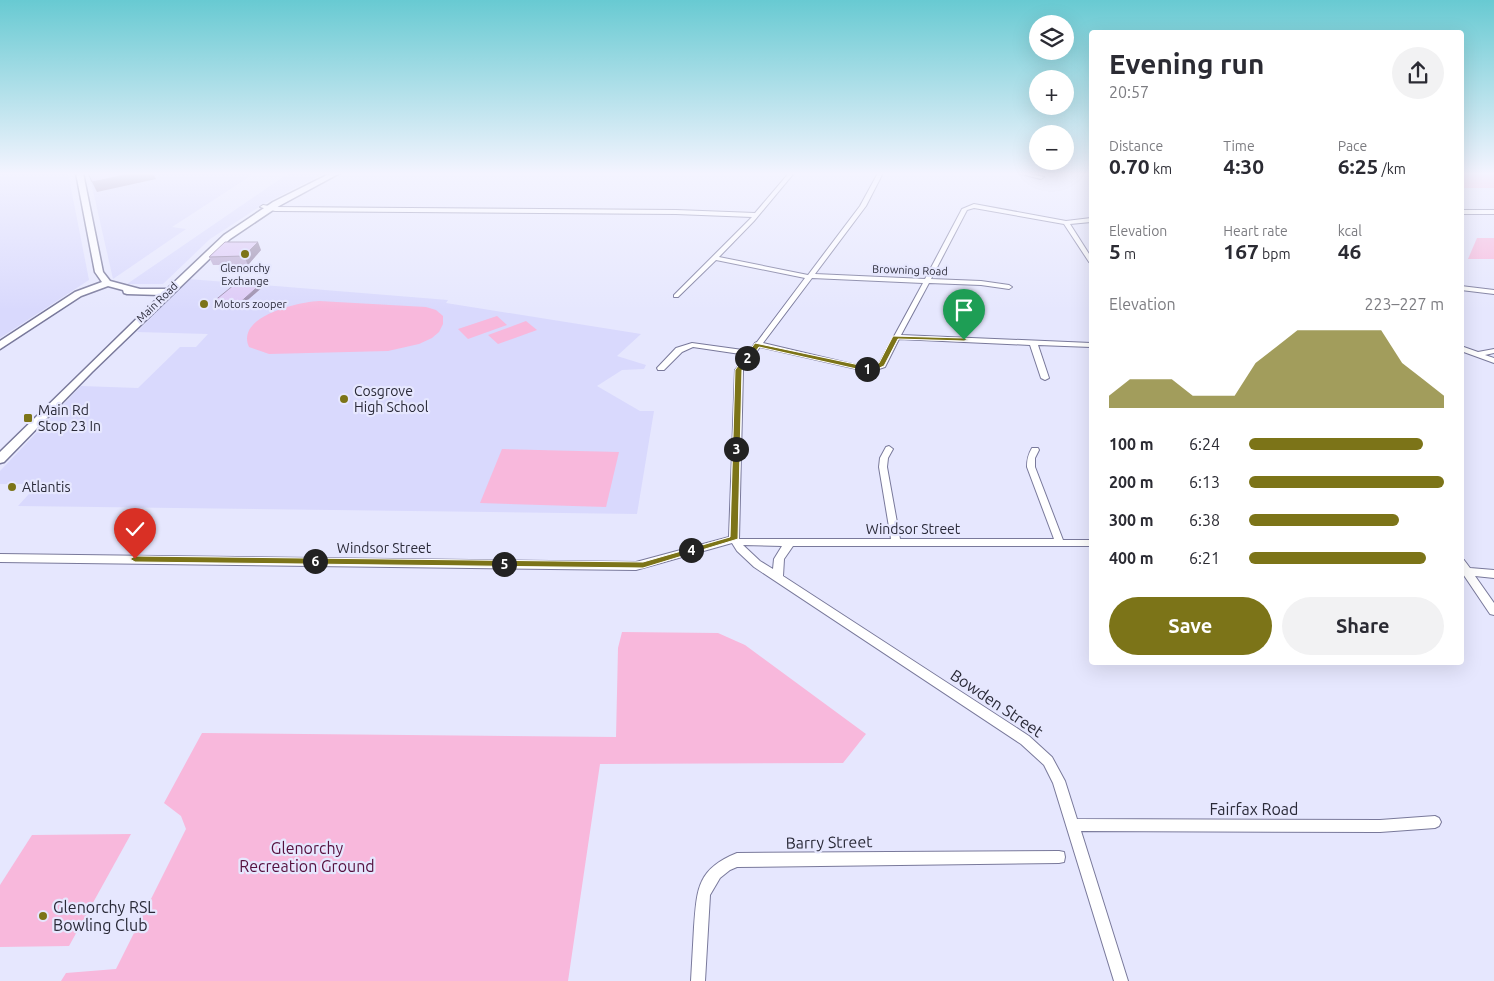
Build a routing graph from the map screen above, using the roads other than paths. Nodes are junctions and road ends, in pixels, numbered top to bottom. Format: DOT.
graph roads {
  1 [pos="88,219"];
  2 [pos="252,219"];
  3 [pos="751,219"];
  4 [pos="853,219"];
  5 [pos="960,219"];
  6 [pos="1039,219"];
  7 [pos="1089,220"];
  8 [pos="1066,224"];
  9 [pos="715,258"];
  10 [pos="1089,258"];
  11 [pos="809,277"];
  12 [pos="100,281"];
  13 [pos="925,281"];
  14 [pos="1009,287"];
  15 [pos="1464,288"];
  16 [pos="165,292"];
  17 [pos="1494,292"];
  18 [pos="676,296"];
  19 [pos="60,307"];
  20 [pos="896,337"];
  21 [pos="1033,342"];
  22 [pos="757,344"];
  23 [pos="1089,345"];
  24 [pos="0,346"];
  25 [pos="1464,349"];
  26 [pos="1494,351"];
  27 [pos="750,353"];
  28 [pos="1480,354"];
  29 [pos="1494,361"];
  30 [pos="661,368"];
  31 [pos="1045,378"];
  32 [pos="890,449"];
  33 [pos="1035,450"];
  34 [pos="0,451"];
  35 [pos="0,459"];
  36 [pos="735,541"];
  37 [pos="896,542"];
  38 [pos="790,543"];
  39 [pos="1060,543"];
  40 [pos="1089,543"];
  41 [pos="0,558"];
  42 [pos="1464,567"];
  43 [pos="1468,572"];
  44 [pos="1494,574"];
  45 [pos="778,578"];
  46 [pos="1494,611"];
  47 [pos="1435,822"];
  48 [pos="1073,825"];
  49 [pos="1059,857"];
  50 [pos="698,981"];
  51 [pos="1121,981"];
  1 -- 12 [label="main road"];
  2 -- 16 [label="main road, Main Road"];
  3 -- 9 [label="street"];
  4 -- 11 [label="street"];
  5 -- 13 [label="street"];
  6 -- 8 [label="street"];
  7 -- 8 [label="street"];
  8 -- 10 [label="street"];
  9 -- 11 [label="street, Browning Road"];
  9 -- 18 [label="street"];
  11 -- 13 [label="street, Browning Road"];
  11 -- 22 [label="street"];
  12 -- 16 [label="main road"];
  12 -- 19 [label="main road"];
  12 -- 19 [label="main road"];
  13 -- 14 [label="street, Browning Road"];
  13 -- 20 [label="street"];
  15 -- 17 [label="street"];
  16 -- 34 [label="main road, Main Road"];
  16 -- 35 [label="main road, Main Road"];
  19 -- 24 [label="main road"];
  20 -- 21 [label="street"];
  20 -- 22 [label="street"];
  21 -- 23 [label="street"];
  21 -- 31 [label="street"];
  22 -- 27 [label="street"];
  25 -- 28 [label="street"];
  26 -- 28 [label="street"];
  27 -- 30 [label="street"];
  27 -- 36 [label="street"];
  28 -- 29 [label="street"];
  32 -- 37 [label="street"];
  33 -- 39 [label="street"];
  36 -- 38 [label="street, Windsor Street"];
  36 -- 41 [label="street, Windsor Street"];
  36 -- 45 [label="street, Bowden Street"];
  37 -- 38 [label="street, Windsor Street"];
  37 -- 39 [label="street, Windsor Street"];
  38 -- 45 [label="street"];
  39 -- 40 [label="street, Windsor Street"];
  42 -- 43 [label="street"];
  43 -- 44 [label="street"];
  43 -- 46 [label="street"];
  45 -- 48 [label="street, Bowden Street"];
  47 -- 48 [label="street, Fairfax Road"];
  48 -- 51 [label="street, Bowden Street"];
  49 -- 50 [label="street, Barry Street"];
}
